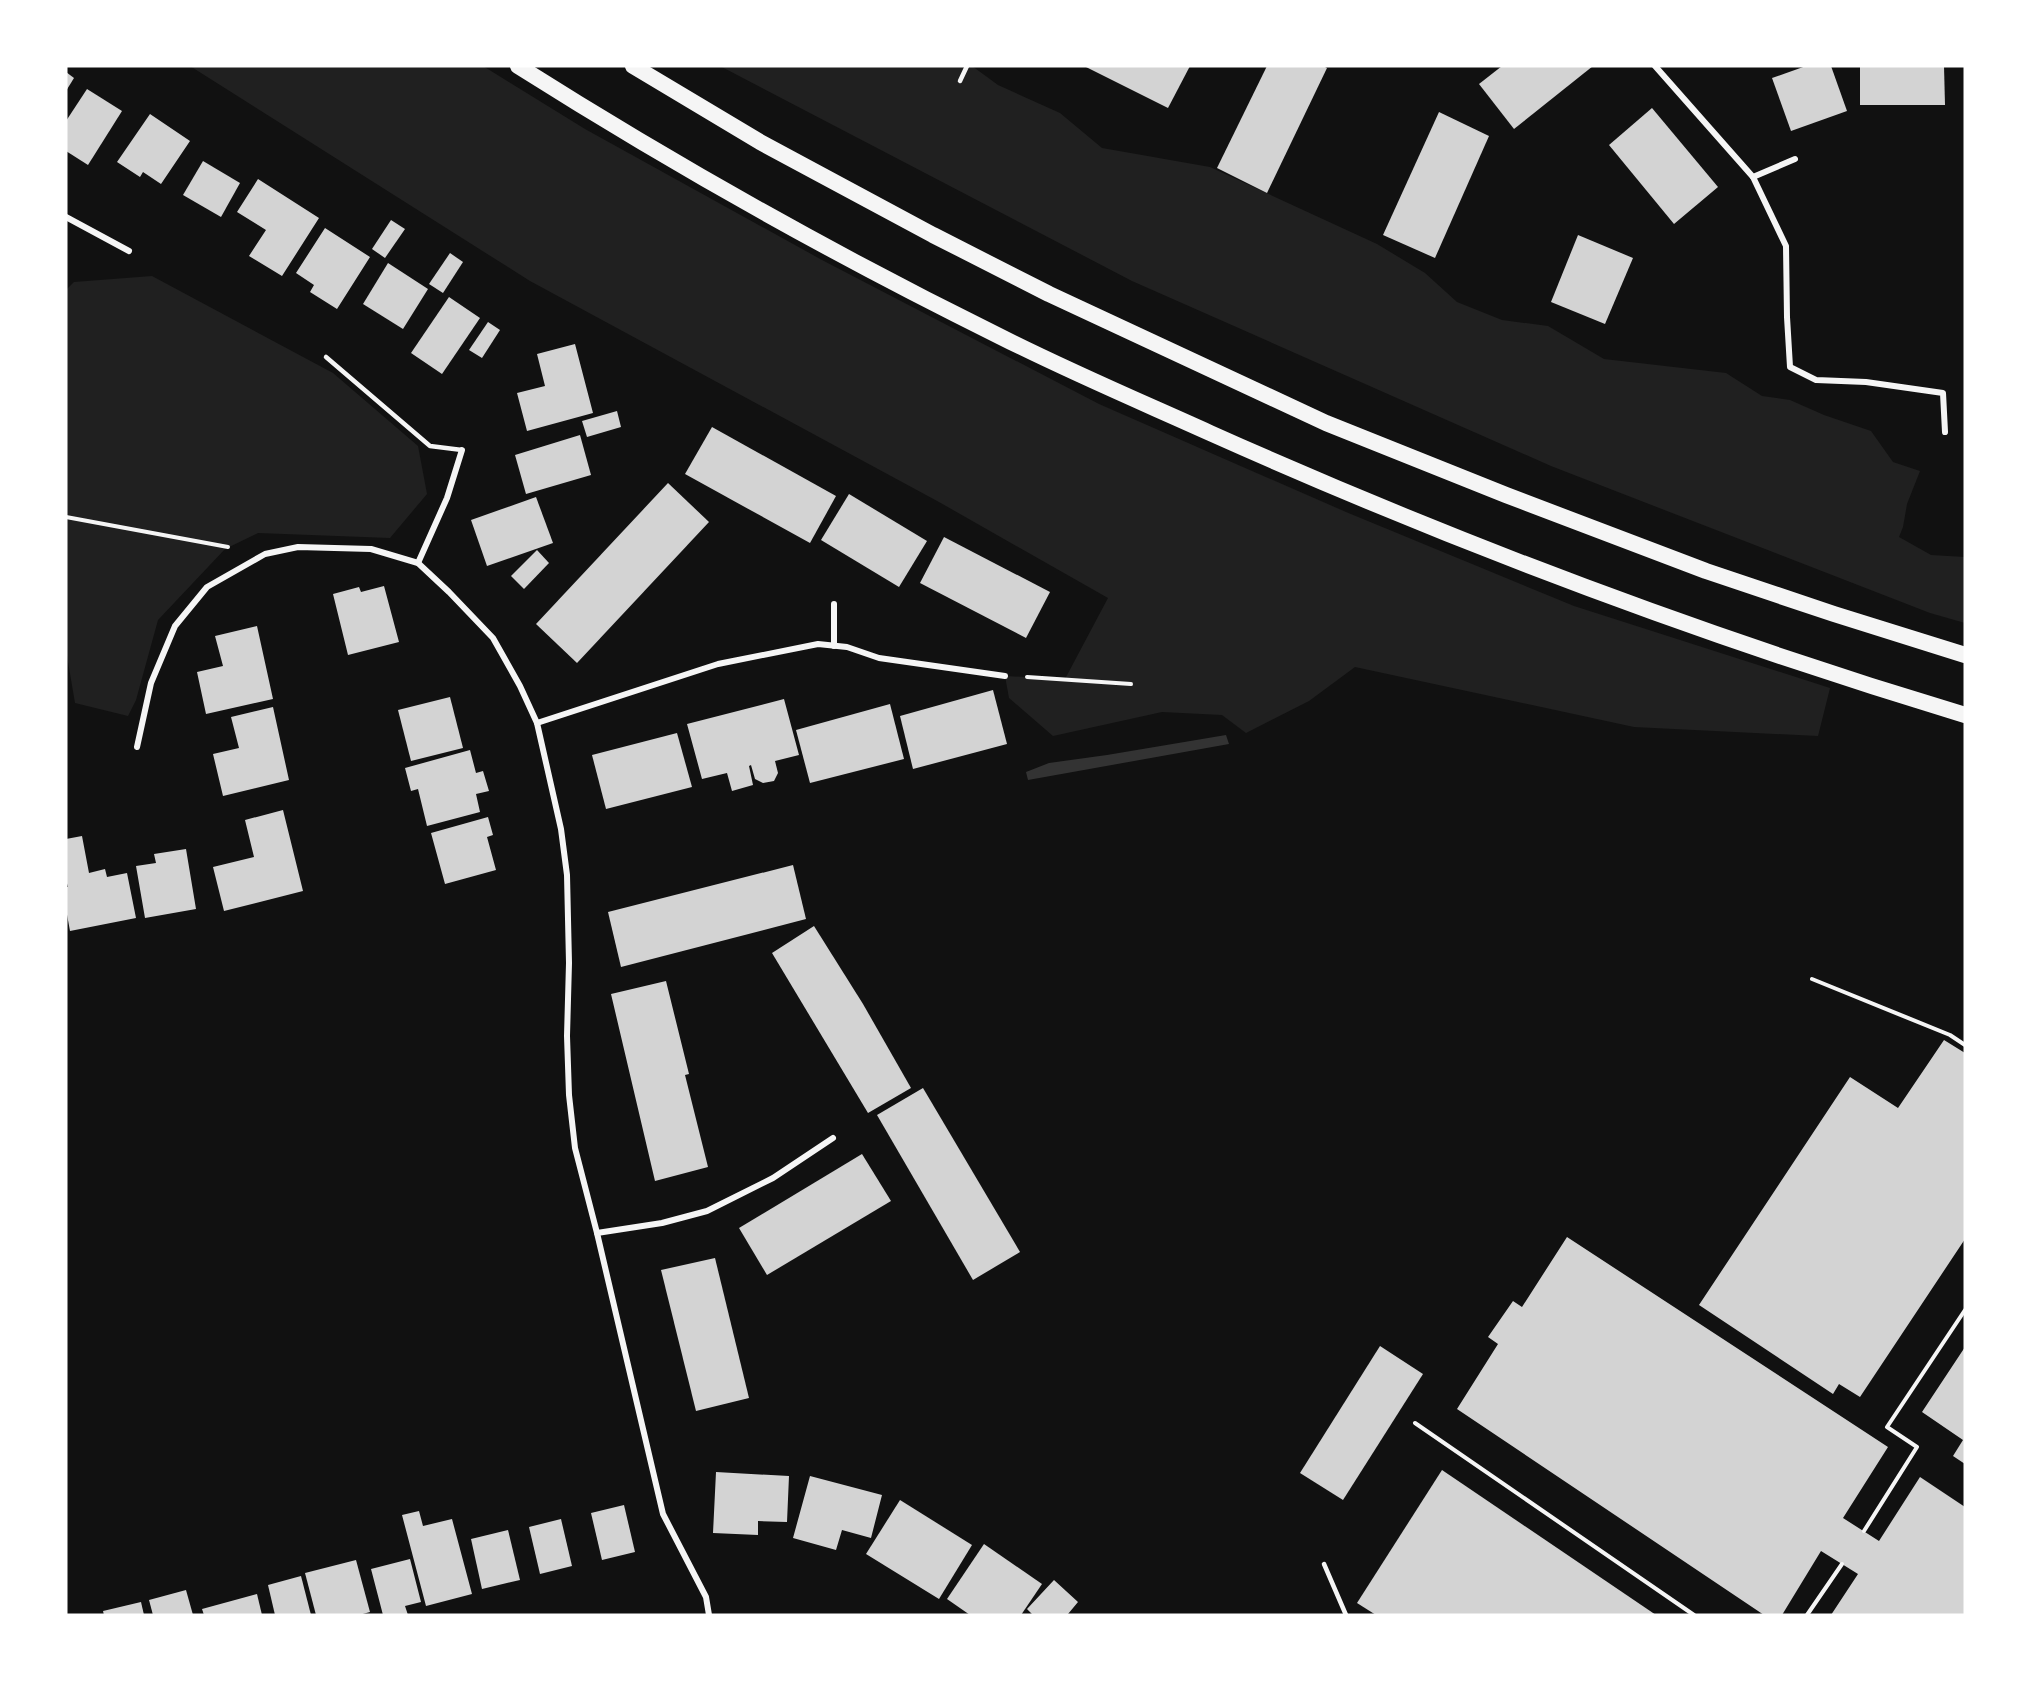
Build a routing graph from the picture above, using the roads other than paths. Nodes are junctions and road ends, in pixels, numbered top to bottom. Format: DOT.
graph roads {
  1 [pos="518,66"];
  2 [pos="633,66"];
  3 [pos="967,66"];
  4 [pos="1656,66"];
  5 [pos="960,81"];
  6 [pos="1795,159"];
  7 [pos="1754,177"];
  8 [pos="66,217"];
  9 [pos="129,251"];
  10 [pos="326,357"];
  11 [pos="1945,432"];
  12 [pos="462,450"];
  13 [pos="418,563"];
  14 [pos="834,604"];
  15 [pos="834,646"];
  16 [pos="1965,655"];
  17 [pos="1005,676"];
  18 [pos="1965,716"];
  19 [pos="537,723"];
  20 [pos="137,747"];
  21 [pos="833,1138"];
  22 [pos="597,1233"];
  23 [pos="1324,1564"];
  24 [pos="709,1615"];
  25 [pos="1346,1615"];
  1 -- 18 [label="highway"];
  2 -- 16 [label="highway"];
  3 -- 5 [label="lane"];
  4 -- 7 [label="street"];
  6 -- 7 [label="street"];
  7 -- 11 [label="street"];
  8 -- 9 [label="street"];
  10 -- 12 [label="lane"];
  12 -- 13 [label="street"];
  13 -- 19 [label="street"];
  13 -- 20 [label="street"];
  14 -- 15 [label="street"];
  15 -- 17 [label="street"];
  15 -- 19 [label="street"];
  19 -- 22 [label="street"];
  21 -- 22 [label="street"];
  22 -- 24 [label="street"];
  23 -- 25 [label="lane"];
}
